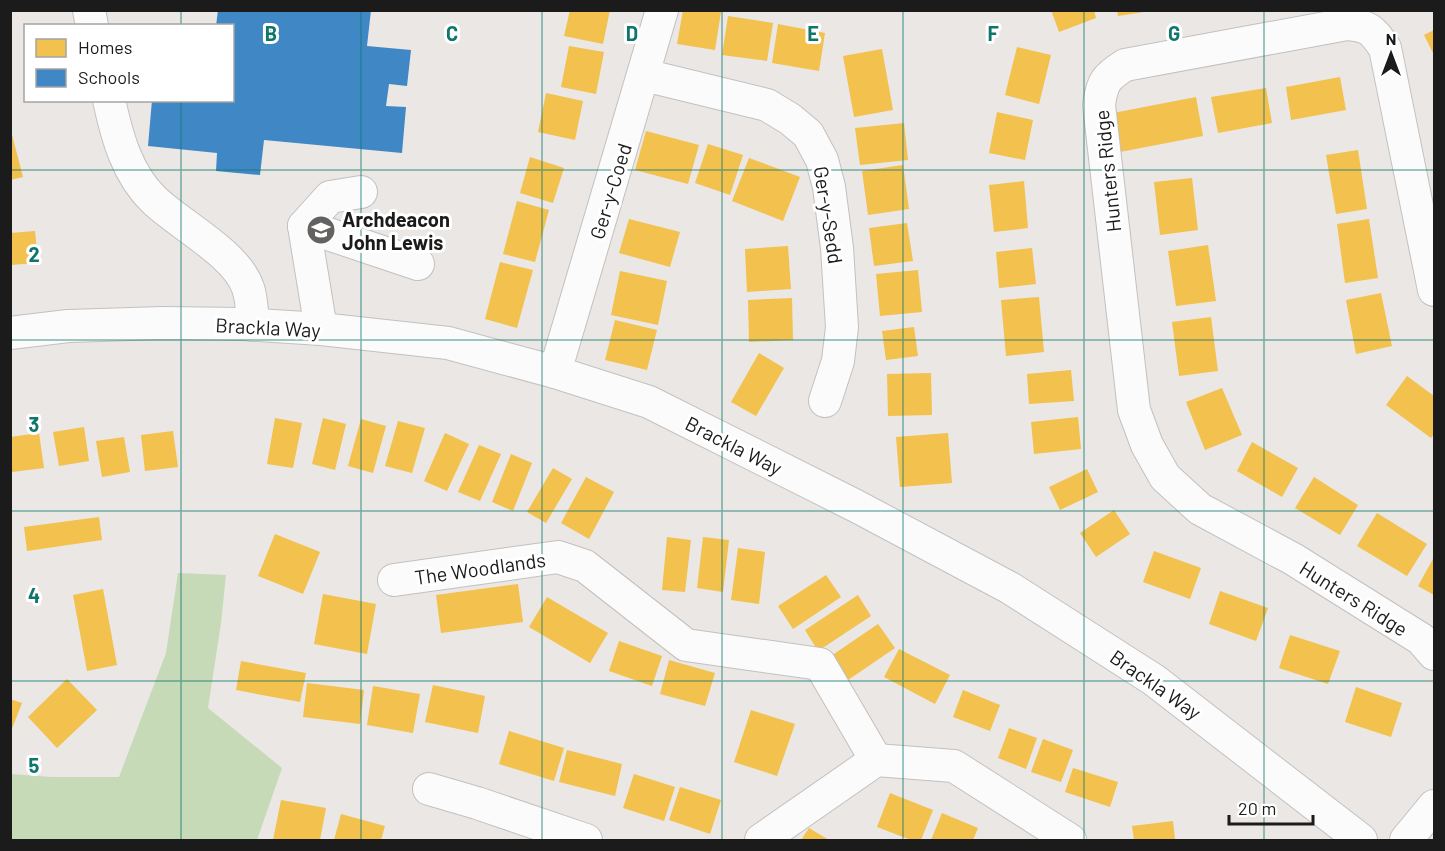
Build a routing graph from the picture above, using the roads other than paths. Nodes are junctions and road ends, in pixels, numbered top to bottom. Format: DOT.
graph roads {
  1 [pos="662,10"];
  2 [pos="644,75"];
  3 [pos="109,102"];
  4 [pos="361,192"];
  5 [pos="304,226"];
  6 [pos="418,264"];
  7 [pos="1434,290"];
  8 [pos="254,325"];
  9 [pos="321,329"];
  10 [pos="10,333"];
  11 [pos="555,372"];
  12 [pos="825,401"];
  13 [pos="394,580"];
  14 [pos="1434,654"];
  15 [pos="876,760"];
  16 [pos="429,789"];
  17 [pos="1434,806"];
  18 [pos="586,840"];
  19 [pos="761,840"];
  20 [pos="1070,840"];
  21 [pos="1361,840"];
  22 [pos="1406,840"];
  1 -- 2 [label="street, Ger-y-Coed"];
  2 -- 11 [label="street, Ger-y-Coed"];
  2 -- 12 [label="street, Ger-y-Sedd"];
  3 -- 8 [label="street"];
  4 -- 5 [label="street"];
  5 -- 6 [label="street"];
  5 -- 9 [label="street"];
  7 -- 14 [label="street, Hunters Ridge"];
  8 -- 9 [label="street, Brackla Way"];
  8 -- 10 [label="street, Brackla Way"];
  9 -- 11 [label="street, Brackla Way"];
  11 -- 21 [label="street, Brackla Way"];
  13 -- 15 [label="street, The Woodlands"];
  15 -- 19 [label="street"];
  15 -- 20 [label="street"];
  16 -- 18 [label="street"];
  17 -- 22 [label="street"];
}
